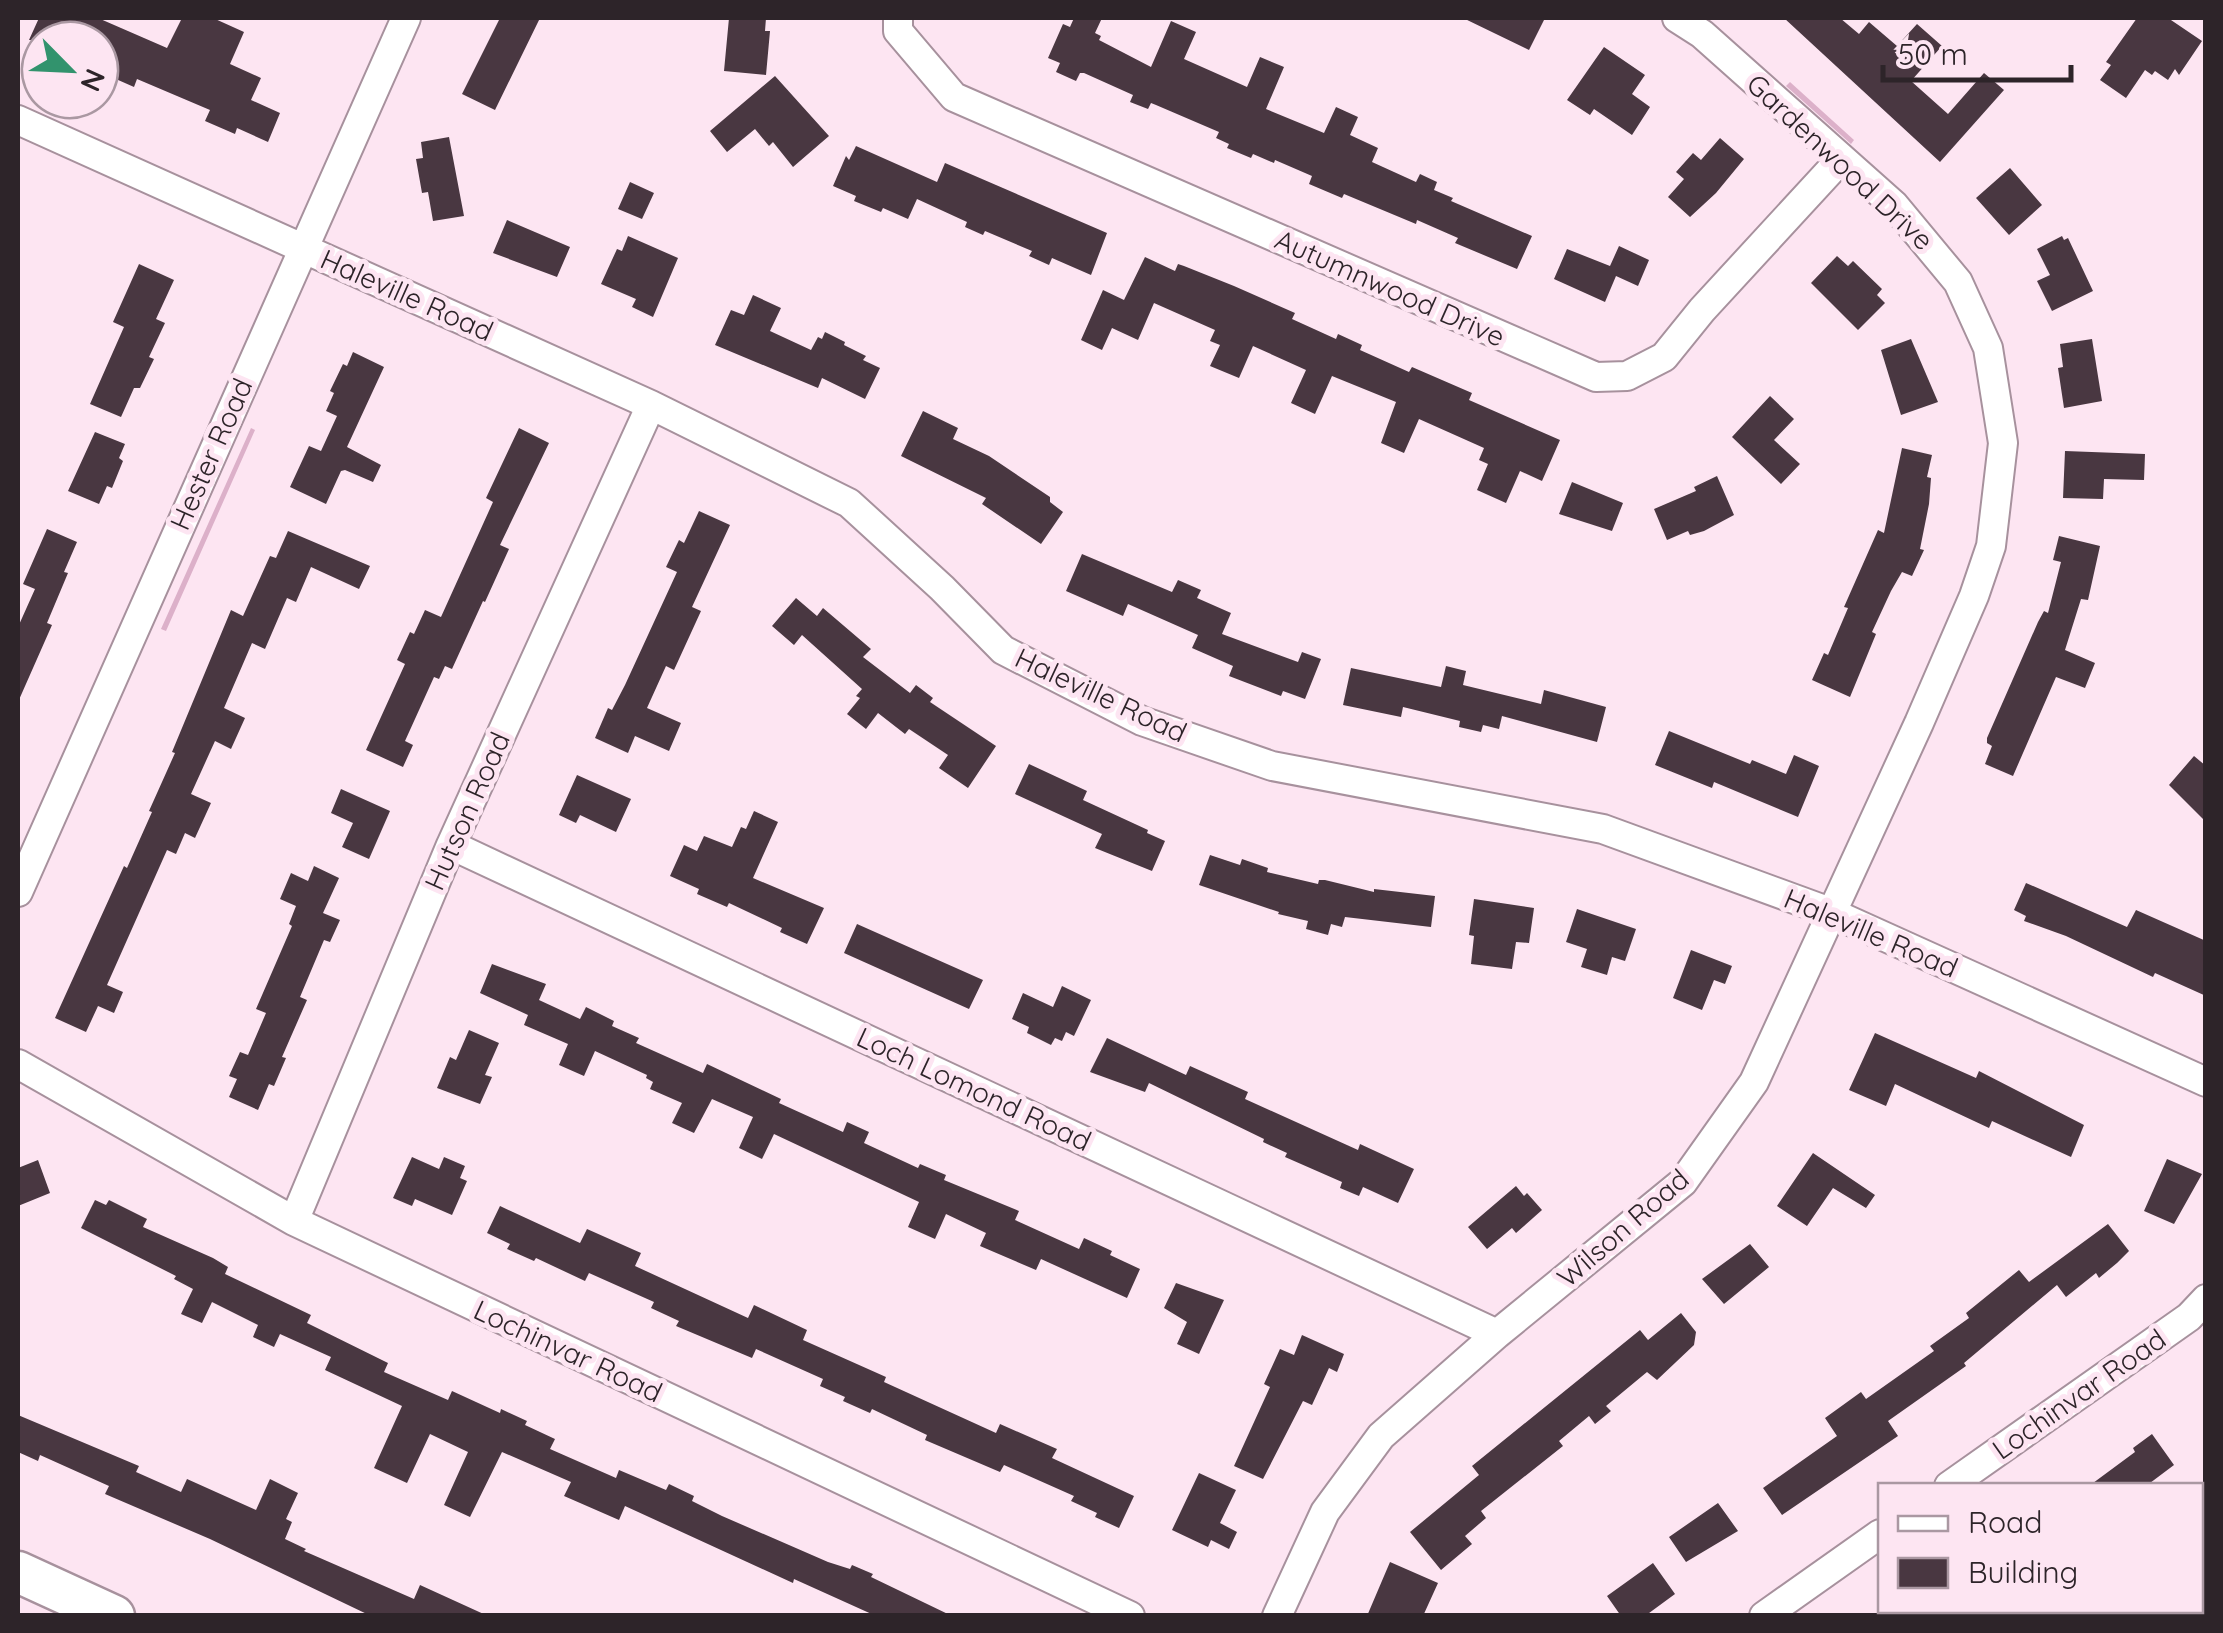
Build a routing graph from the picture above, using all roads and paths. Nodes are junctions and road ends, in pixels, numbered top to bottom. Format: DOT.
graph roads {
  1 [pos="406,18"];
  2 [pos="1677,18"];
  3 [pos="898,24"];
  4 [pos="18,120"];
  5 [pos="1841,159"];
  6 [pos="302,248"];
  7 [pos="651,406"];
  8 [pos="2003,443"];
  9 [pos="450,846"];
  10 [pos="18,892"];
  11 [pos="1830,912"];
  12 [pos="18,1064"];
  13 [pos="2206,1082"];
  14 [pos="294,1222"];
  15 [pos="2206,1299"];
  16 [pos="1497,1334"];
  17 [pos="1953,1483"];
  18 [pos="1878,1535"];
  19 [pos="18,1572"];
  20 [pos="114,1616"];
  21 [pos="1130,1616"];
  22 [pos="1277,1616"];
  23 [pos="1764,1616"];
  1 -- 6 [label="street, Hester Road"];
  2 -- 5 [label="street, Gardenwood Drive"];
  3 -- 5 [label="street, Autumnwood Drive"];
  4 -- 6 [label="street, Haleville Road"];
  5 -- 8 [label="street, Gardenwood Drive"];
  6 -- 7 [label="street, Haleville Road"];
  6 -- 10 [label="street, Hester Road"];
  7 -- 9 [label="street, Hutson Road"];
  7 -- 11 [label="street, Haleville Road"];
  8 -- 11 [label="street, Wilson Road"];
  9 -- 14 [label="street, Hutson Road"];
  9 -- 16 [label="street, Loch Lomond Road"];
  11 -- 13 [label="street, Haleville Road"];
  11 -- 16 [label="street, Wilson Road"];
  12 -- 14 [label="street, Lochinvar Road"];
  14 -- 21 [label="street, Lochinvar Road"];
  15 -- 17 [label="street, Lochinvar Road"];
  16 -- 22 [label="street, Wilson Road"];
  18 -- 23 [label="street"];
  19 -- 20 [label="main road"];
}
